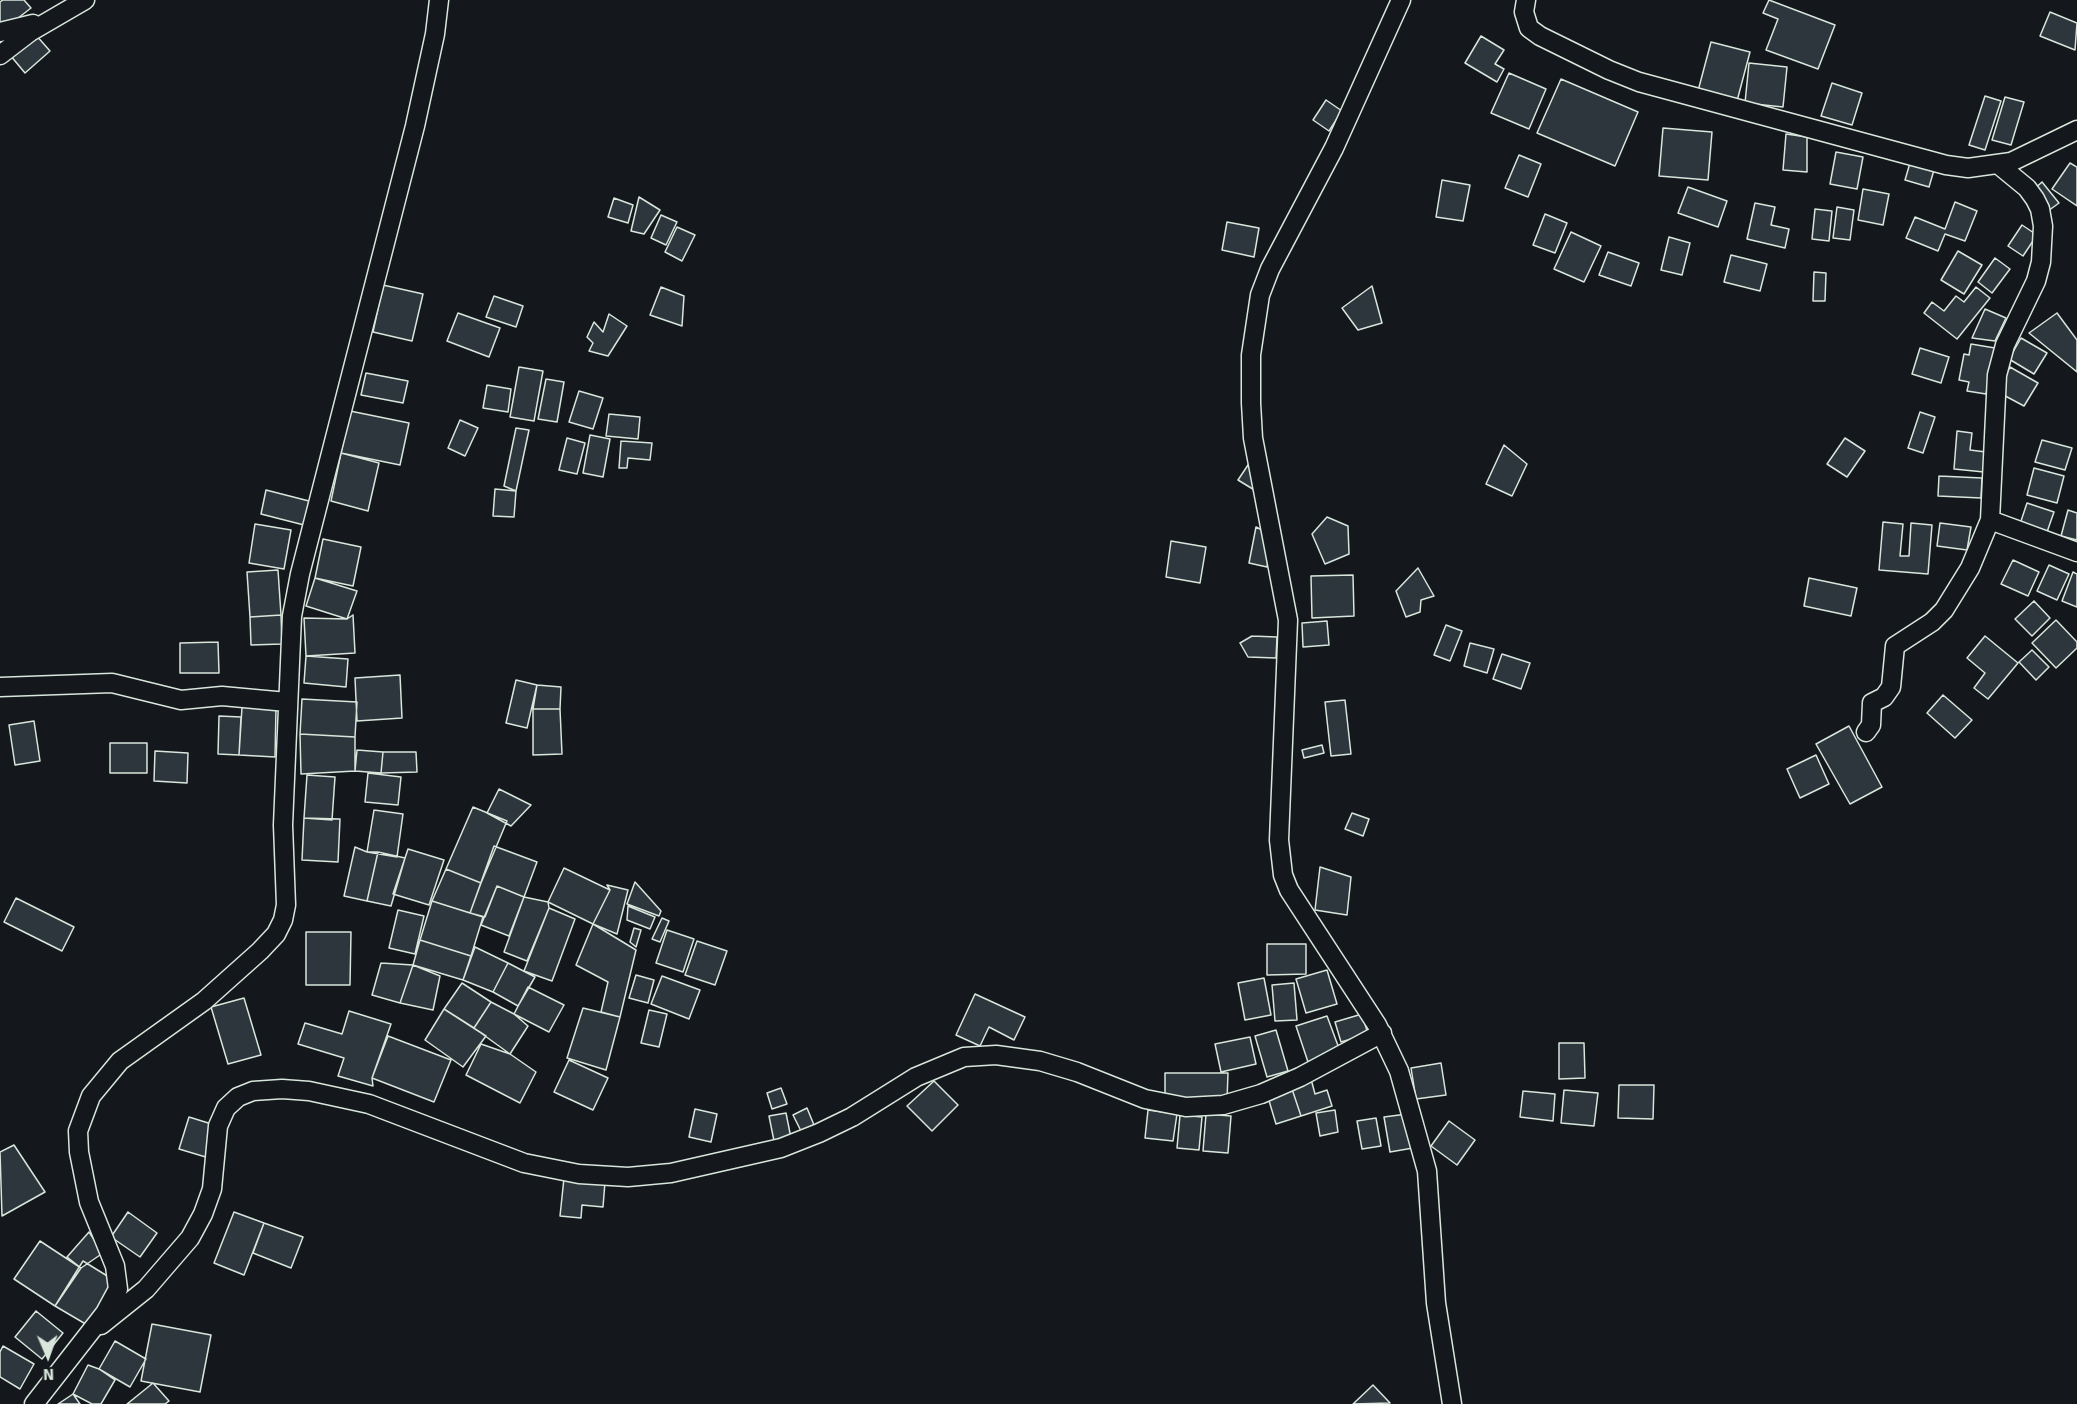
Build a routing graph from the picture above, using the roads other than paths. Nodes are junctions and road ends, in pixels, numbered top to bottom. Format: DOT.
graph roads {
  1 [pos="85,0"];
  2 [pos="440,0"];
  3 [pos="1401,0"];
  4 [pos="1526,0"];
  5 [pos="59,14"];
  6 [pos="0,32"];
  7 [pos="0,55"];
  8 [pos="2077,130"];
  9 [pos="1999,165"];
  10 [pos="1990,520"];
  11 [pos="2077,552"];
  12 [pos="0,687"];
  13 [pos="287,702"];
  14 [pos="1866,732"];
  15 [pos="1382,1033"];
  16 [pos="88,1335"];
  17 [pos="34,1404"];
  18 [pos="1452,1404"];
  1 -- 5 [label="street"];
  2 -- 13 [label="street"];
  3 -- 15 [label="street"];
  4 -- 9 [label="street"];
  5 -- 6 [label="street"];
  5 -- 7 [label="street"];
  8 -- 9 [label="street"];
  9 -- 10 [label="street"];
  10 -- 11 [label="street"];
  10 -- 14 [label="street"];
  12 -- 13 [label="street"];
  13 -- 16 [label="street"];
  15 -- 16 [label="street"];
  15 -- 18 [label="street"];
  16 -- 17 [label="street"];
}
